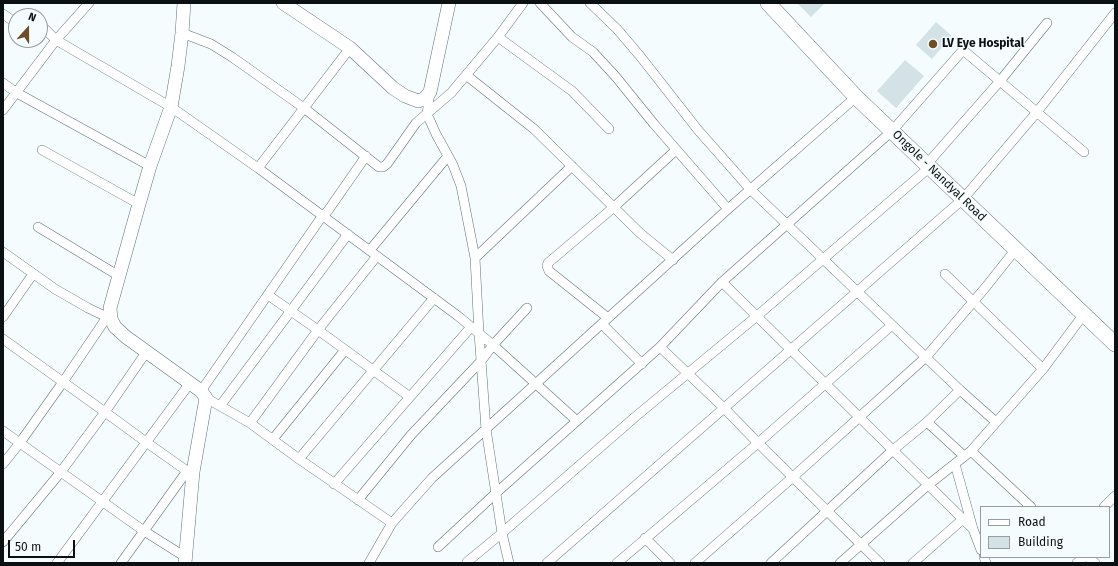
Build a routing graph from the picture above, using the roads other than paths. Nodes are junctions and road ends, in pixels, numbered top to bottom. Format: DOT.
graph roads {
  1 [pos="89,3"];
  2 [pos="184,3"];
  3 [pos="283,3"];
  4 [pos="450,3"];
  5 [pos="523,3"];
  6 [pos="540,3"];
  7 [pos="590,3"];
  8 [pos="768,3"];
  9 [pos="1114,18"];
  10 [pos="1047,23"];
  11 [pos="48,32"];
  12 [pos="182,33"];
  13 [pos="498,37"];
  14 [pos="56,40"];
  15 [pos="350,48"];
  16 [pos="466,75"];
  17 [pos="1000,81"];
  18 [pos="3,83"];
  19 [pos="430,92"];
  20 [pos="17,93"];
  21 [pos="856,97"];
  22 [pos="171,106"];
  23 [pos="304,108"];
  24 [pos="3,110"];
  25 [pos="1037,112"];
  26 [pos="427,114"];
  27 [pos="609,129"];
  28 [pos="892,131"];
  29 [pos="42,150"];
  30 [pos="676,150"];
  31 [pos="1084,152"];
  32 [pos="366,156"];
  33 [pos="448,156"];
  34 [pos="928,165"];
  35 [pos="150,166"];
  36 [pos="572,166"];
  37 [pos="258,168"];
  38 [pos="751,190"];
  39 [pos="963,199"];
  40 [pos="139,204"];
  41 [pos="614,207"];
  42 [pos="728,210"];
  43 [pos="322,215"];
  44 [pos="787,223"];
  45 [pos="38,227"];
  46 [pos="348,234"];
  47 [pos="1016,249"];
  48 [pos="3,252"];
  49 [pos="373,253"];
  50 [pos="475,258"];
  51 [pos="823,258"];
  52 [pos="673,260"];
  53 [pos="34,274"];
  54 [pos="946,274"];
  55 [pos="119,276"];
  56 [pos="722,282"];
  57 [pos="858,291"];
  58 [pos="268,295"];
  59 [pos="434,298"];
  60 [pos="972,302"];
  61 [pos="527,308"];
  62 [pos="291,311"];
  63 [pos="1084,314"];
  64 [pos="3,316"];
  65 [pos="757,316"];
  66 [pos="109,318"];
  67 [pos="605,321"];
  68 [pos="892,325"];
  69 [pos="318,330"];
  70 [pos="475,330"];
  71 [pos="3,339"];
  72 [pos="1115,344"];
  73 [pos="493,345"];
  74 [pos="660,347"];
  75 [pos="345,350"];
  76 [pos="791,350"];
  77 [pos="147,351"];
  78 [pos="926,357"];
  79 [pos="481,361"];
  80 [pos="642,364"];
  81 [pos="1043,369"];
  82 [pos="372,370"];
  83 [pos="688,373"];
  84 [pos="63,382"];
  85 [pos="190,383"];
  86 [pos="536,384"];
  87 [pos="826,385"];
  88 [pos="960,390"];
  89 [pos="204,395"];
  90 [pos="410,397"];
  91 [pos="220,406"];
  92 [pos="724,408"];
  93 [pos="106,412"];
  94 [pos="859,417"];
  95 [pos="577,421"];
  96 [pos="927,422"];
  97 [pos="996,422"];
  98 [pos="250,423"];
  99 [pos="486,429"];
  100 [pos="3,431"];
  101 [pos="273,439"];
  102 [pos="146,442"];
  103 [pos="758,443"];
  104 [pos="19,444"];
  105 [pos="893,450"];
  106 [pos="967,454"];
  107 [pos="299,459"];
  108 [pos="3,464"];
  109 [pos="955,464"];
  110 [pos="190,471"];
  111 [pos="60,472"];
  112 [pos="793,477"];
  113 [pos="334,484"];
  114 [pos="928,485"];
  115 [pos="496,494"];
  116 [pos="1115,496"];
  117 [pos="358,500"];
  118 [pos="101,502"];
  119 [pos="1030,506"];
  120 [pos="1105,506"];
  121 [pos="826,511"];
  122 [pos="963,519"];
  123 [pos="392,523"];
  124 [pos="973,529"];
  125 [pos="144,531"];
  126 [pos="502,533"];
  127 [pos="645,538"];
  128 [pos="3,542"];
  129 [pos="861,544"];
  130 [pos="438,547"];
  131 [pos="980,547"];
  132 [pos="186,560"];
  133 [pos="467,562"];
  134 [pos="772,562"];
  135 [pos="57,563"];
  136 [pos="120,563"];
  137 [pos="369,563"];
  138 [pos="509,563"];
  139 [pos="547,563"];
  140 [pos="616,563"];
  141 [pos="670,563"];
  142 [pos="695,563"];
  143 [pos="840,563"];
  144 [pos="880,563"];
  145 [pos="913,563"];
  1 -- 14 [label="street"];
  2 -- 12 [label="main road"];
  3 -- 15 [label="main road"];
  4 -- 19 [label="main road"];
  5 -- 13 [label="street"];
  6 -- 30 [label="street"];
  7 -- 38 [label="street"];
  8 -- 21 [label="main road, Ongole - Nandyal Road"];
  9 -- 25 [label="street"];
  10 -- 17 [label="street"];
  11 -- 14 [label="street"];
  12 -- 22 [label="main road"];
  12 -- 23 [label="street"];
  13 -- 16 [label="street"];
  13 -- 27 [label="street"];
  14 -- 20 [label="street"];
  14 -- 22 [label="street"];
  15 -- 19 [label="main road"];
  15 -- 23 [label="street"];
  16 -- 26 [label="street"];
  16 -- 36 [label="street"];
  17 -- 25 [label="street"];
  17 -- 28 [label="street"];
  17 -- 34 [label="street"];
  18 -- 20 [label="street"];
  19 -- 26 [label="street"];
  20 -- 24 [label="street"];
  20 -- 35 [label="street"];
  21 -- 28 [label="main road, Ongole - Nandyal Road"];
  21 -- 38 [label="street"];
  22 -- 35 [label="main road"];
  22 -- 37 [label="street"];
  23 -- 32 [label="street"];
  23 -- 37 [label="street"];
  25 -- 31 [label="street"];
  25 -- 39 [label="street"];
  26 -- 32 [label="street"];
  26 -- 33 [label="street"];
  28 -- 34 [label="main road, Ongole - Nandyal Road"];
  28 -- 44 [label="street"];
  29 -- 40 [label="street"];
  30 -- 41 [label="street"];
  30 -- 42 [label="street"];
  32 -- 43 [label="street"];
  33 -- 49 [label="street"];
  33 -- 50 [label="street"];
  34 -- 39 [label="main road, Ongole - Nandyal Road"];
  34 -- 51 [label="street"];
  35 -- 40 [label="main road"];
  36 -- 41 [label="street"];
  36 -- 50 [label="street"];
  37 -- 43 [label="street"];
  38 -- 42 [label="street"];
  38 -- 44 [label="street"];
  39 -- 47 [label="main road, Ongole - Nandyal Road"];
  39 -- 57 [label="street"];
  40 -- 55 [label="main road"];
  41 -- 52 [label="street"];
  41 -- 67 [label="street"];
  42 -- 52 [label="street"];
  43 -- 46 [label="street"];
  43 -- 58 [label="street"];
  44 -- 51 [label="street"];
  44 -- 56 [label="street"];
  45 -- 55 [label="street"];
  46 -- 49 [label="street"];
  46 -- 62 [label="street"];
  47 -- 60 [label="street"];
  47 -- 63 [label="main road, Ongole - Nandyal Road"];
  48 -- 53 [label="street"];
  49 -- 59 [label="street"];
  49 -- 69 [label="street"];
  50 -- 70 [label="street"];
  51 -- 57 [label="street"];
  51 -- 65 [label="street"];
  52 -- 67 [label="street"];
  53 -- 64 [label="street"];
  53 -- 66 [label="street"];
  54 -- 60 [label="street"];
  55 -- 66 [label="main road"];
  56 -- 65 [label="street"];
  56 -- 74 [label="street"];
  57 -- 68 [label="street"];
  57 -- 76 [label="street"];
  58 -- 62 [label="street"];
  58 -- 89 [label="street"];
  59 -- 70 [label="street"];
  59 -- 82 [label="street"];
  60 -- 78 [label="street"];
  60 -- 81 [label="street"];
  61 -- 73 [label="street"];
  62 -- 69 [label="street"];
  62 -- 91 [label="street"];
  63 -- 72 [label="main road, Ongole - Nandyal Road"];
  63 -- 81 [label="street"];
  65 -- 76 [label="street"];
  65 -- 83 [label="street"];
  66 -- 77 [label="main road"];
  66 -- 84 [label="street"];
  67 -- 80 [label="street"];
  67 -- 86 [label="street"];
  68 -- 78 [label="street"];
  68 -- 87 [label="street"];
  69 -- 75 [label="street"];
  69 -- 98 [label="street"];
  70 -- 73 [label="street"];
  70 -- 79 [label="street"];
  70 -- 90 [label="street"];
  71 -- 84 [label="street"];
  73 -- 79 [label="street"];
  73 -- 86 [label="street"];
  74 -- 80 [label="street"];
  74 -- 83 [label="street"];
  75 -- 82 [label="street"];
  75 -- 101 [label="street"];
  76 -- 87 [label="street"];
  76 -- 92 [label="street"];
  77 -- 85 [label="main road"];
  77 -- 93 [label="street"];
  78 -- 88 [label="street"];
  78 -- 94 [label="street"];
  79 -- 99 [label="street"];
  79 -- 117 [label="street"];
  80 -- 95 [label="street"];
  81 -- 97 [label="street"];
  82 -- 90 [label="street"];
  82 -- 107 [label="street"];
  83 -- 92 [label="street"];
  83 -- 126 [label="street"];
  84 -- 93 [label="street"];
  84 -- 104 [label="street"];
  85 -- 89 [label="main road"];
  85 -- 102 [label="street"];
  86 -- 95 [label="street"];
  86 -- 99 [label="street"];
  87 -- 94 [label="street"];
  87 -- 103 [label="street"];
  88 -- 96 [label="street"];
  88 -- 97 [label="street"];
  89 -- 91 [label="street"];
  89 -- 110 [label="main road"];
  90 -- 113 [label="street"];
  91 -- 98 [label="street"];
  92 -- 103 [label="street"];
  92 -- 139 [label="street"];
  93 -- 102 [label="street"];
  93 -- 111 [label="street"];
  94 -- 105 [label="street"];
  94 -- 112 [label="street"];
  95 -- 115 [label="street"];
  96 -- 105 [label="street"];
  96 -- 106 [label="street"];
  97 -- 106 [label="street"];
  98 -- 101 [label="street"];
  99 -- 115 [label="street"];
  99 -- 123 [label="street"];
  100 -- 104 [label="street"];
  101 -- 107 [label="street"];
  102 -- 110 [label="street"];
  102 -- 118 [label="street"];
  103 -- 112 [label="street"];
  103 -- 127 [label="street"];
  104 -- 108 [label="street"];
  104 -- 111 [label="street"];
  105 -- 114 [label="street"];
  105 -- 121 [label="street"];
  106 -- 109 [label="street"];
  106 -- 119 [label="street"];
  107 -- 113 [label="street"];
  109 -- 114 [label="street"];
  109 -- 124 [label="street"];
  110 -- 125 [label="street"];
  110 -- 132 [label="main road"];
  111 -- 118 [label="street"];
  111 -- 128 [label="street"];
  112 -- 121 [label="street"];
  112 -- 142 [label="street"];
  113 -- 117 [label="street"];
  114 -- 122 [label="street"];
  114 -- 129 [label="street"];
  115 -- 126 [label="street"];
  115 -- 130 [label="street"];
  116 -- 120 [label="street"];
  117 -- 123 [label="street"];
  118 -- 125 [label="street"];
  118 -- 135 [label="street"];
  121 -- 129 [label="street"];
  121 -- 134 [label="street"];
  122 -- 124 [label="street"];
  122 -- 145 [label="street"];
  123 -- 137 [label="street"];
  124 -- 131 [label="street"];
  125 -- 132 [label="street"];
  125 -- 136 [label="street"];
  126 -- 133 [label="street"];
  126 -- 138 [label="street"];
  127 -- 140 [label="street"];
  127 -- 141 [label="street"];
  129 -- 143 [label="street"];
  129 -- 144 [label="street"];
}
